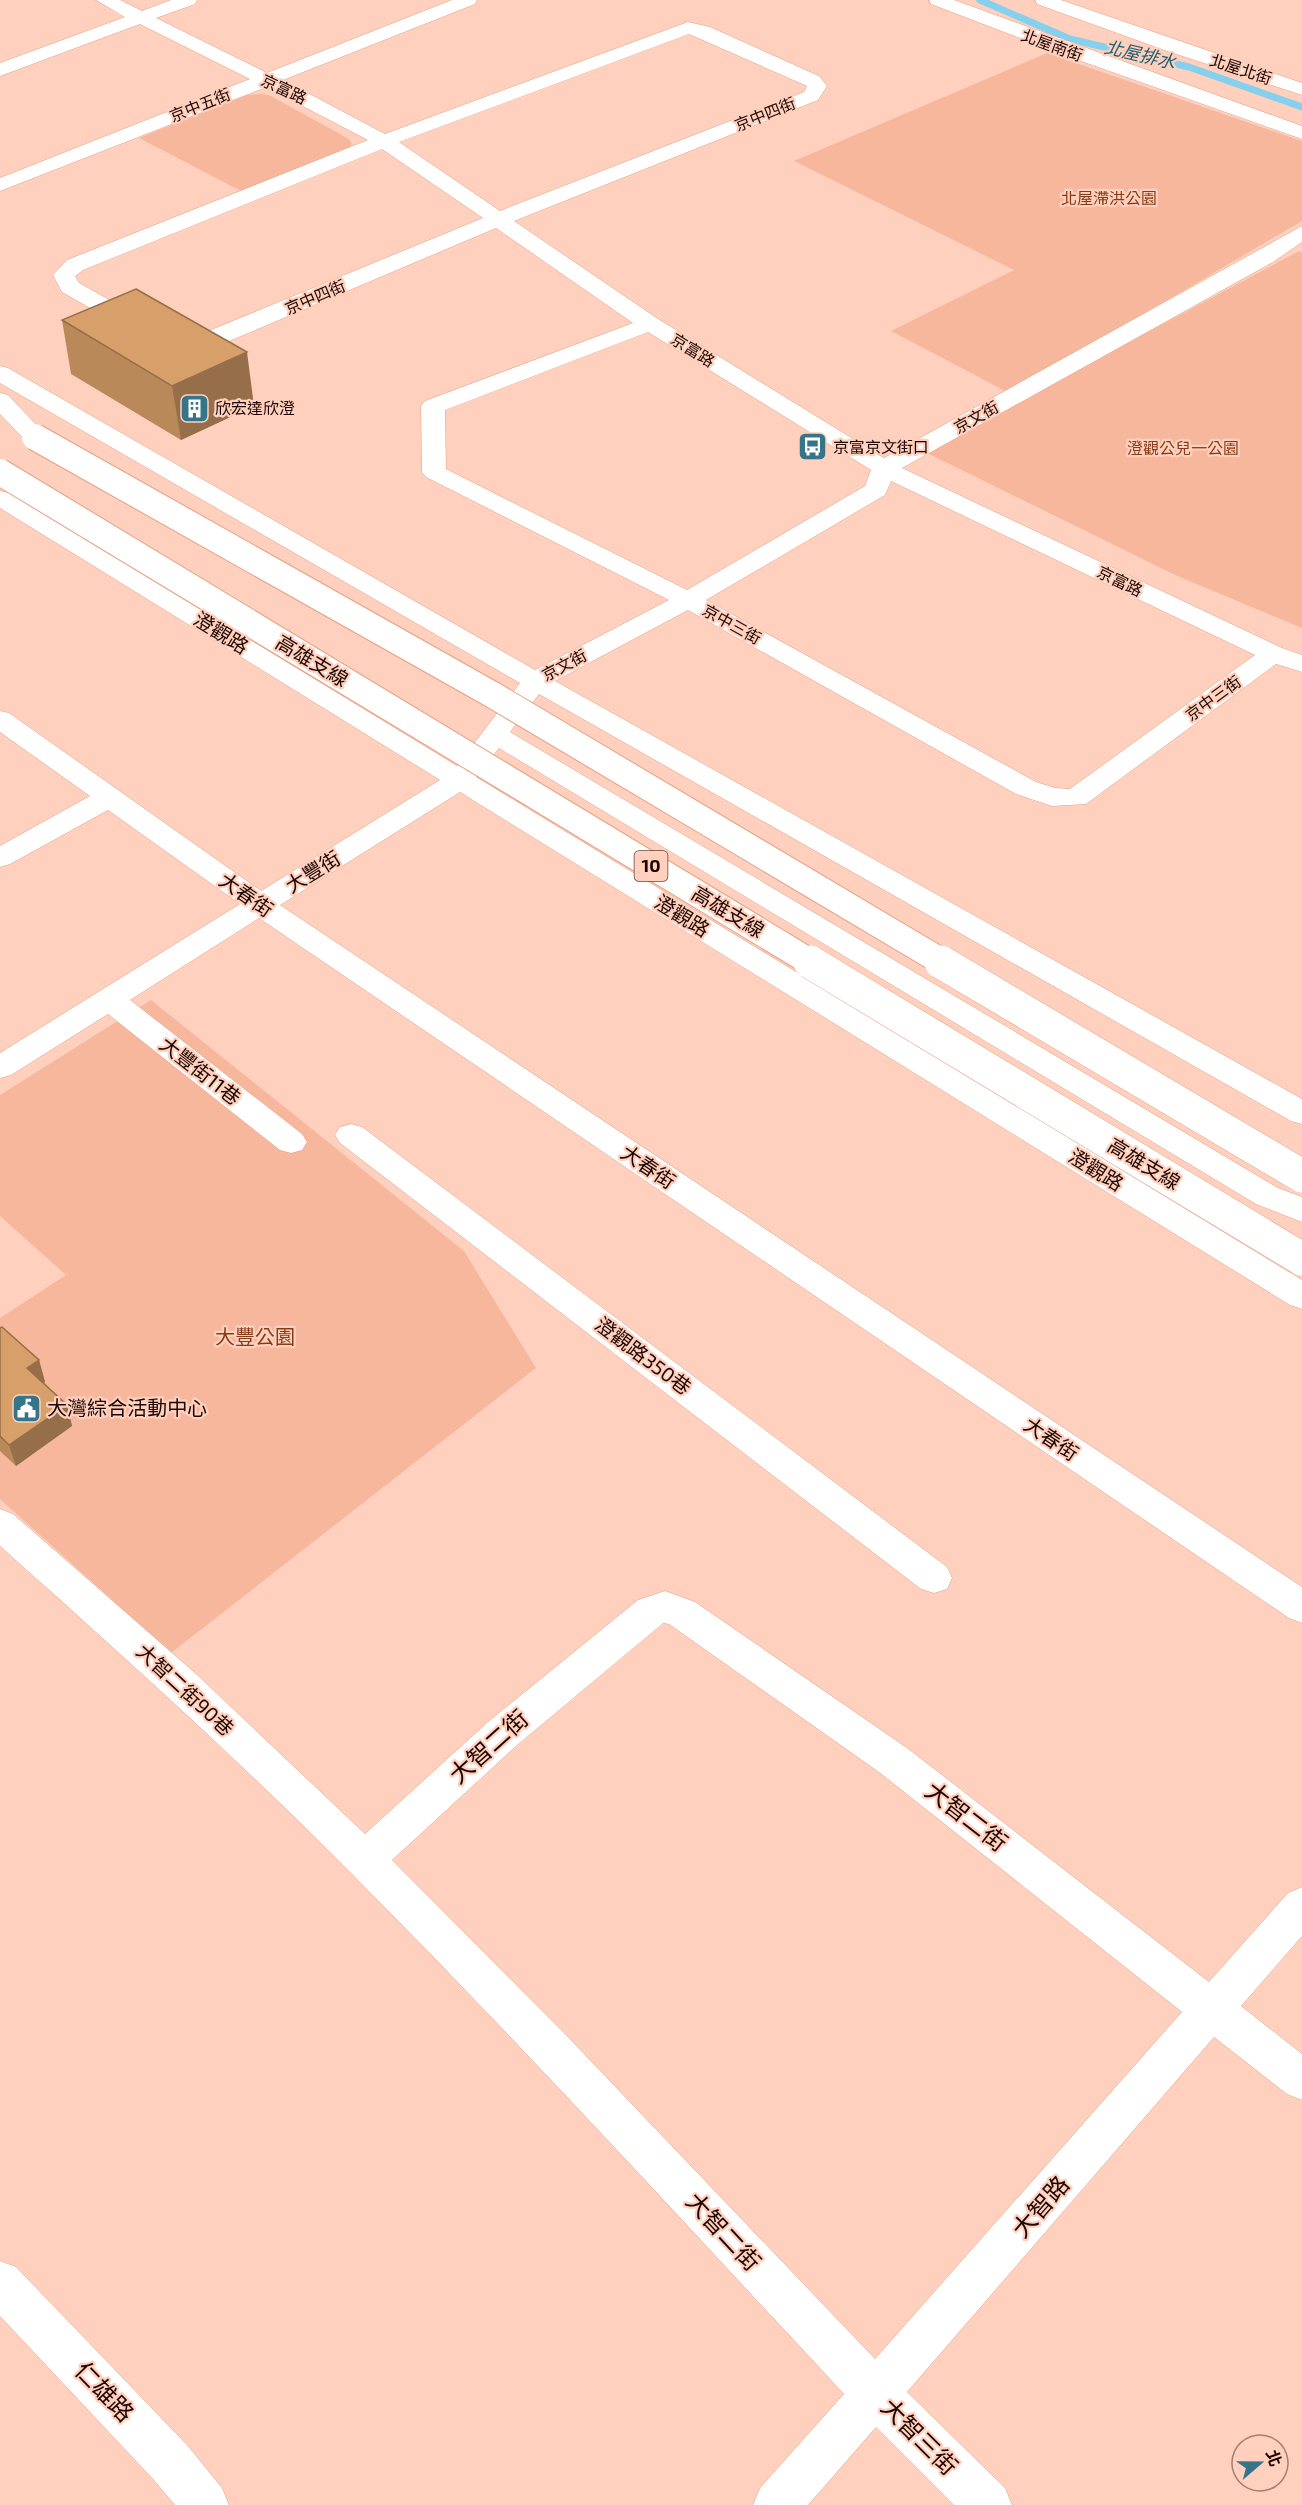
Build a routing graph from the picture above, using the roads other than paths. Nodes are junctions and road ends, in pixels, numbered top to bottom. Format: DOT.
graph roads {
  1 [pos="105,0"];
  2 [pos="188,0"];
  3 [pos="468,0"];
  4 [pos="938,0"];
  5 [pos="1044,0"];
  6 [pos="139,17"];
  7 [pos="0,70"];
  8 [pos="264,80"];
  9 [pos="1302,89"];
  10 [pos="1302,133"];
  11 [pos="384,141"];
  12 [pos="0,186"];
  13 [pos="497,220"];
  14 [pos="1297,239"];
  15 [pos="650,324"];
  16 [pos="0,373"];
  17 [pos="0,400"];
  18 [pos="0,418"];
  19 [pos="35,438"];
  20 [pos="884,468"];
  21 [pos="0,472"];
  22 [pos="0,498"];
  23 [pos="688,600"];
  24 [pos="1273,654"];
  25 [pos="1302,664"];
  26 [pos="535,681"];
  27 [pos="0,719"];
  28 [pos="495,734"];
  29 [pos="460,780"];
  30 [pos="108,798"];
  31 [pos="0,858"];
  32 [pos="260,906"];
  33 [pos="109,999"];
  34 [pos="0,1066"];
  35 [pos="1302,1113"];
  36 [pos="351,1135"];
  37 [pos="291,1142"];
  38 [pos="1302,1176"];
  39 [pos="1302,1210"];
  40 [pos="1302,1259"];
  41 [pos="1302,1296"];
  42 [pos="0,1524"];
  43 [pos="934,1578"];
  44 [pos="1302,1607"];
  45 [pos="365,1860"];
  46 [pos="1302,1906"];
  47 [pos="1212,2011"];
  48 [pos="1302,2080"];
  49 [pos="0,2283"];
  50 [pos="876,2394"];
  51 [pos="205,2505"];
  52 [pos="777,2505"];
  53 [pos="988,2505"];
  1 -- 6 [label="main road, 京富路"];
  2 -- 6 [label="main road"];
  3 -- 8 [label="main road, 京中五街"];
  4 -- 10 [label="main road, 北屋南街"];
  5 -- 9 [label="main road, 北屋北街"];
  6 -- 7 [label="main road"];
  6 -- 8 [label="main road, 京富路"];
  8 -- 11 [label="main road, 京富路"];
  8 -- 12 [label="main road, 京中五街"];
  11 -- 13 [label="main road, 京富路"];
  11 -- 13 [label="main road, 京中四街"];
  11 -- 13 [label="main road, 京中四街"];
  13 -- 15 [label="main road, 京富路"];
  14 -- 20 [label="main road, 京文街"];
  15 -- 20 [label="main road, 京富路"];
  15 -- 23 [label="main road, 京中三街"];
  16 -- 26 [label="main road"];
  17 -- 19 [label="main road"];
  18 -- 19 [label="main road"];
  19 -- 38 [label="main road, bridge"];
  20 -- 23 [label="main road, 京文街"];
  20 -- 24 [label="main road, 京富路"];
  21 -- 40 [label="main road, 高雄支線 / 10, bridge"];
  22 -- 29 [label="main road, 澄觀路"];
  23 -- 24 [label="main road, 京中三街"];
  23 -- 26 [label="main road, 京文街"];
  24 -- 25 [label="main road, 京富路"];
  26 -- 28 [label="main road, 大豐街"];
  26 -- 35 [label="main road"];
  27 -- 30 [label="main road, 大春街"];
  28 -- 29 [label="main road, 大豐街"];
  28 -- 39 [label="main road"];
  29 -- 32 [label="main road, 大豐街"];
  29 -- 41 [label="main road, 澄觀路"];
  30 -- 31 [label="main road"];
  30 -- 32 [label="main road, 大春街"];
  32 -- 33 [label="main road, 大豐街"];
  32 -- 44 [label="main road, 大春街"];
  33 -- 34 [label="main road, 大豐街"];
  33 -- 37 [label="main road, 大豐街11巷"];
  36 -- 43 [label="main road, 澄觀路350巷"];
  42 -- 45 [label="main road, 大智二街90巷"];
  45 -- 47 [label="main road, 大智二街"];
  45 -- 50 [label="main road, 大智二街"];
  46 -- 47 [label="main road, 大智路"];
  47 -- 48 [label="main road, 大智二街"];
  47 -- 50 [label="main road, 大智路"];
  49 -- 51 [label="main road, 仁雄路"];
  50 -- 52 [label="main road, 大智路"];
  50 -- 53 [label="main road, 大智三街"];
}
